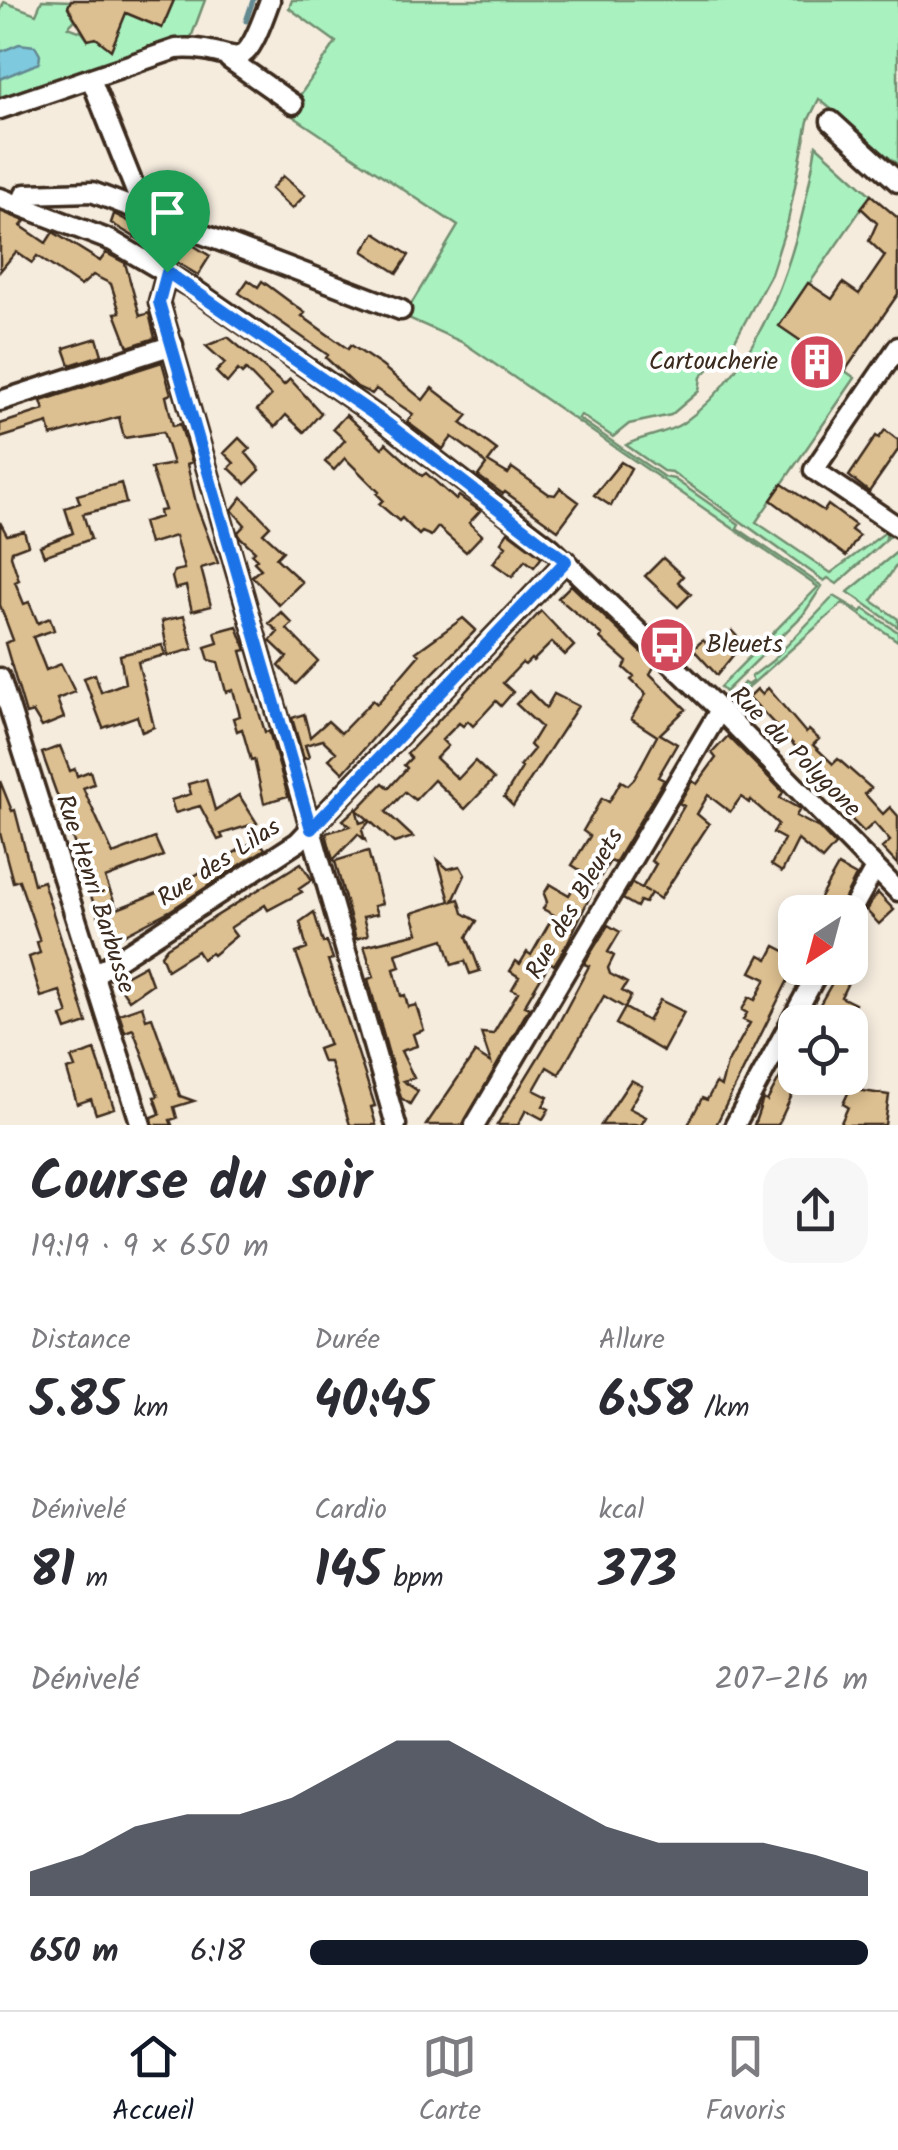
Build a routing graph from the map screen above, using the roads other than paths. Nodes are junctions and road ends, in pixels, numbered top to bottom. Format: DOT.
graph roads {
  1 [pos="270,0"];
  2 [pos="229,59"];
  3 [pos="91,79"];
  4 [pos="293,104"];
  5 [pos="0,109"];
  6 [pos="831,122"];
  7 [pos="898,182"];
  8 [pos="0,198"];
  9 [pos="20,206"];
  10 [pos="144,212"];
  11 [pos="167,272"];
  12 [pos="401,310"];
  13 [pos="173,345"];
  14 [pos="898,347"];
  15 [pos="0,401"];
  16 [pos="898,527"];
  17 [pos="566,561"];
  18 [pos="0,678"];
  19 [pos="720,710"];
  20 [pos="311,829"];
  21 [pos="875,868"];
  22 [pos="898,891"];
  23 [pos="860,895"];
  24 [pos="94,974"];
  25 [pos="811,985"];
  26 [pos="142,1125"];
  27 [pos="396,1125"];
  28 [pos="475,1125"];
  29 [pos="734,1125"];
  1 -- 2 [label="street"];
  2 -- 3 [label="street"];
  2 -- 4 [label="street"];
  3 -- 5 [label="street"];
  3 -- 10 [label="street"];
  6 -- 7 [label="street"];
  8 -- 9 [label="street, Rue du Polygone"];
  9 -- 10 [label="street"];
  9 -- 11 [label="street, Rue du Polygone"];
  10 -- 12 [label="street"];
  11 -- 13 [label="street"];
  11 -- 17 [label="street, Rue du Polygone"];
  13 -- 15 [label="street"];
  13 -- 20 [label="street"];
  14 -- 16 [label="street"];
  17 -- 19 [label="street, Rue du Polygone"];
  17 -- 20 [label="street, Rue des Lilas"];
  18 -- 24 [label="street, Rue Henri Barbusse"];
  19 -- 21 [label="street, Rue du Polygone"];
  19 -- 28 [label="street, Rue des Bleuets"];
  20 -- 24 [label="street, Rue des Lilas"];
  20 -- 27 [label="street"];
  21 -- 22 [label="street, Rue du Polygone"];
  21 -- 23 [label="street"];
  24 -- 26 [label="street, Rue Henri Barbusse"];
  25 -- 29 [label="street"];
}
